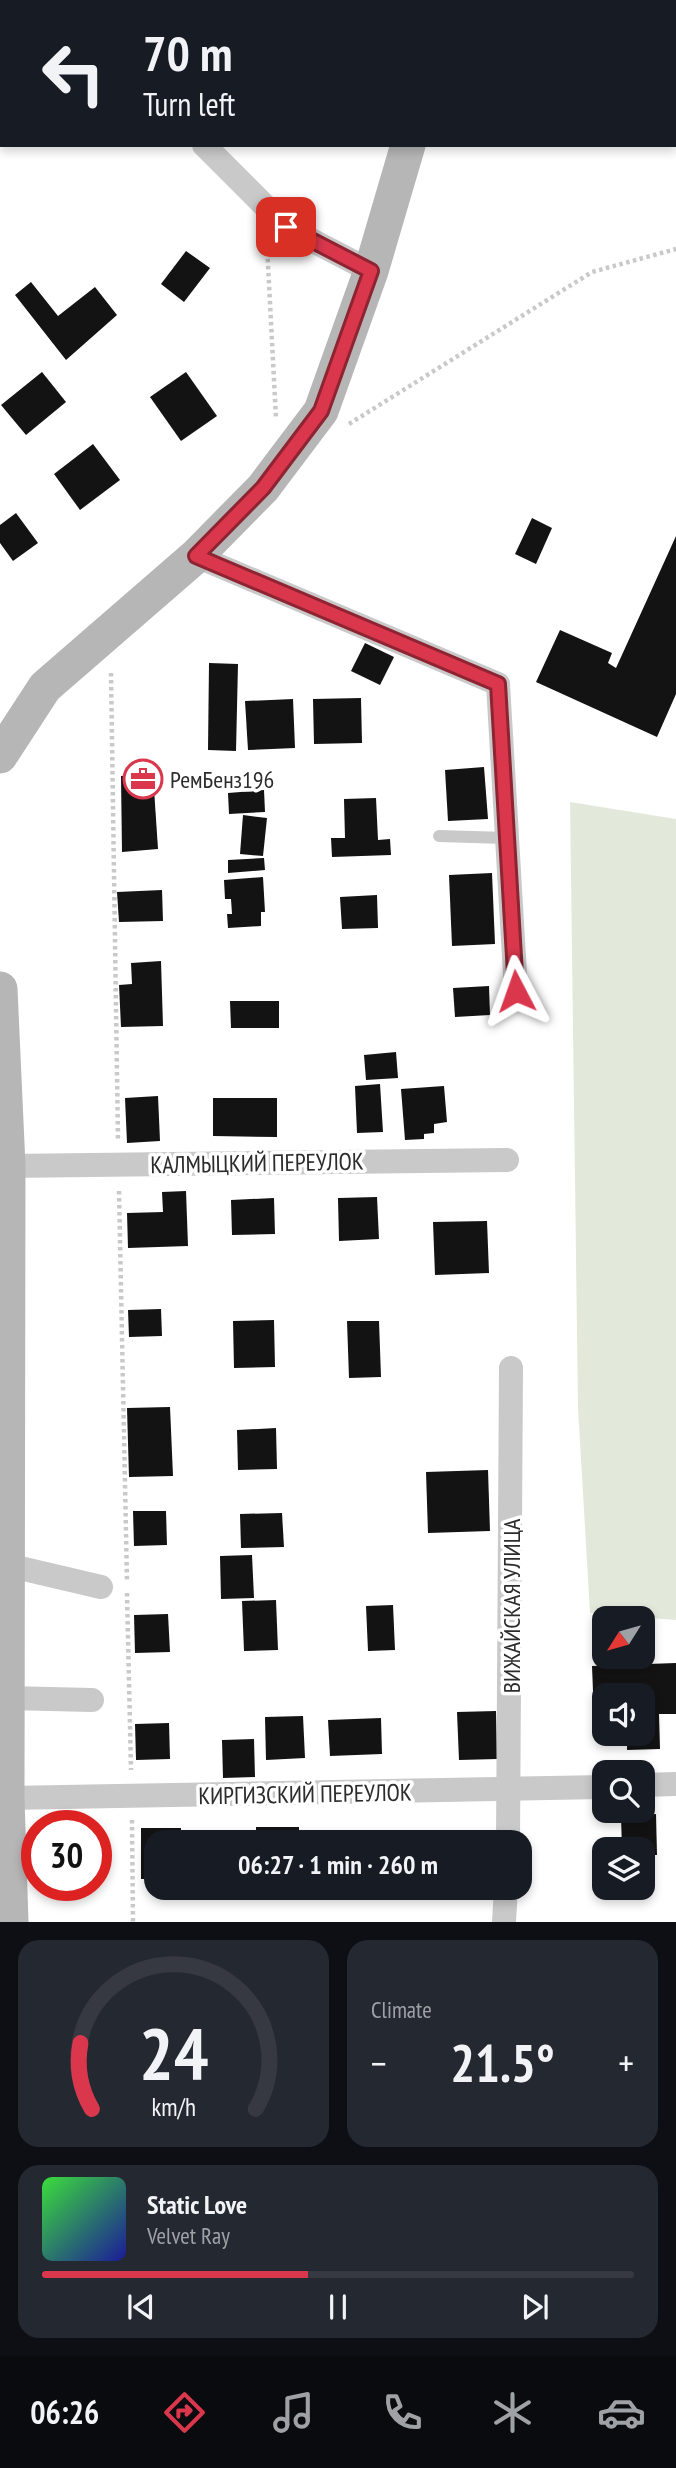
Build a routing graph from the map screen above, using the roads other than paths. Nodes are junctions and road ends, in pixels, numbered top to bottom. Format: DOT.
graph roads {
  1 [pos="206,147"];
  2 [pos="407,147"];
  3 [pos="371,271"];
  4 [pos="196,556"];
  5 [pos="0,756"];
  6 [pos="439,836"];
  7 [pos="506,838"];
  8 [pos="0,989"];
  9 [pos="516,991"];
  10 [pos="507,1160"];
  11 [pos="8,1166"];
  12 [pos="511,1368"];
  13 [pos="7,1565"];
  14 [pos="101,1587"];
  15 [pos="7,1698"];
  16 [pos="92,1700"];
  17 [pos="676,1784"];
  18 [pos="655,1785"];
  19 [pos="592,1788"];
  20 [pos="510,1791"];
  21 [pos="7,1798"];
  22 [pos="508,1830"];
  23 [pos="4,1862"];
  24 [pos="505,1900"];
  25 [pos="11,1922"];
  26 [pos="504,1922"];
  1 -- 3 [label="street"];
  2 -- 3 [label="street"];
  3 -- 4 [label="street"];
  4 -- 5 [label="street"];
  4 -- 7 [label="street"];
  6 -- 7 [label="lane"];
  7 -- 9 [label="street"];
  8 -- 11 [label="street"];
  10 -- 11 [label="street, КАЛМЫЦКИЙ ПЕРЕУЛОК"];
  11 -- 13 [label="street"];
  12 -- 20 [label="street, ВИЖАЙСКАЯ УЛИЦА"];
  13 -- 14 [label="street"];
  13 -- 15 [label="street"];
  15 -- 16 [label="street"];
  15 -- 21 [label="street"];
  17 -- 18 [label="street"];
  19 -- 20 [label="street, КИРГИЗСКИЙ ПЕРЕУЛОК"];
  20 -- 21 [label="street, КИРГИЗСКИЙ ПЕРЕУЛОК"];
  20 -- 22 [label="street, ВИЖАЙСКАЯ УЛИЦА"];
  21 -- 23 [label="street"];
  23 -- 25 [label="street"];
  24 -- 26 [label="street"];
}
